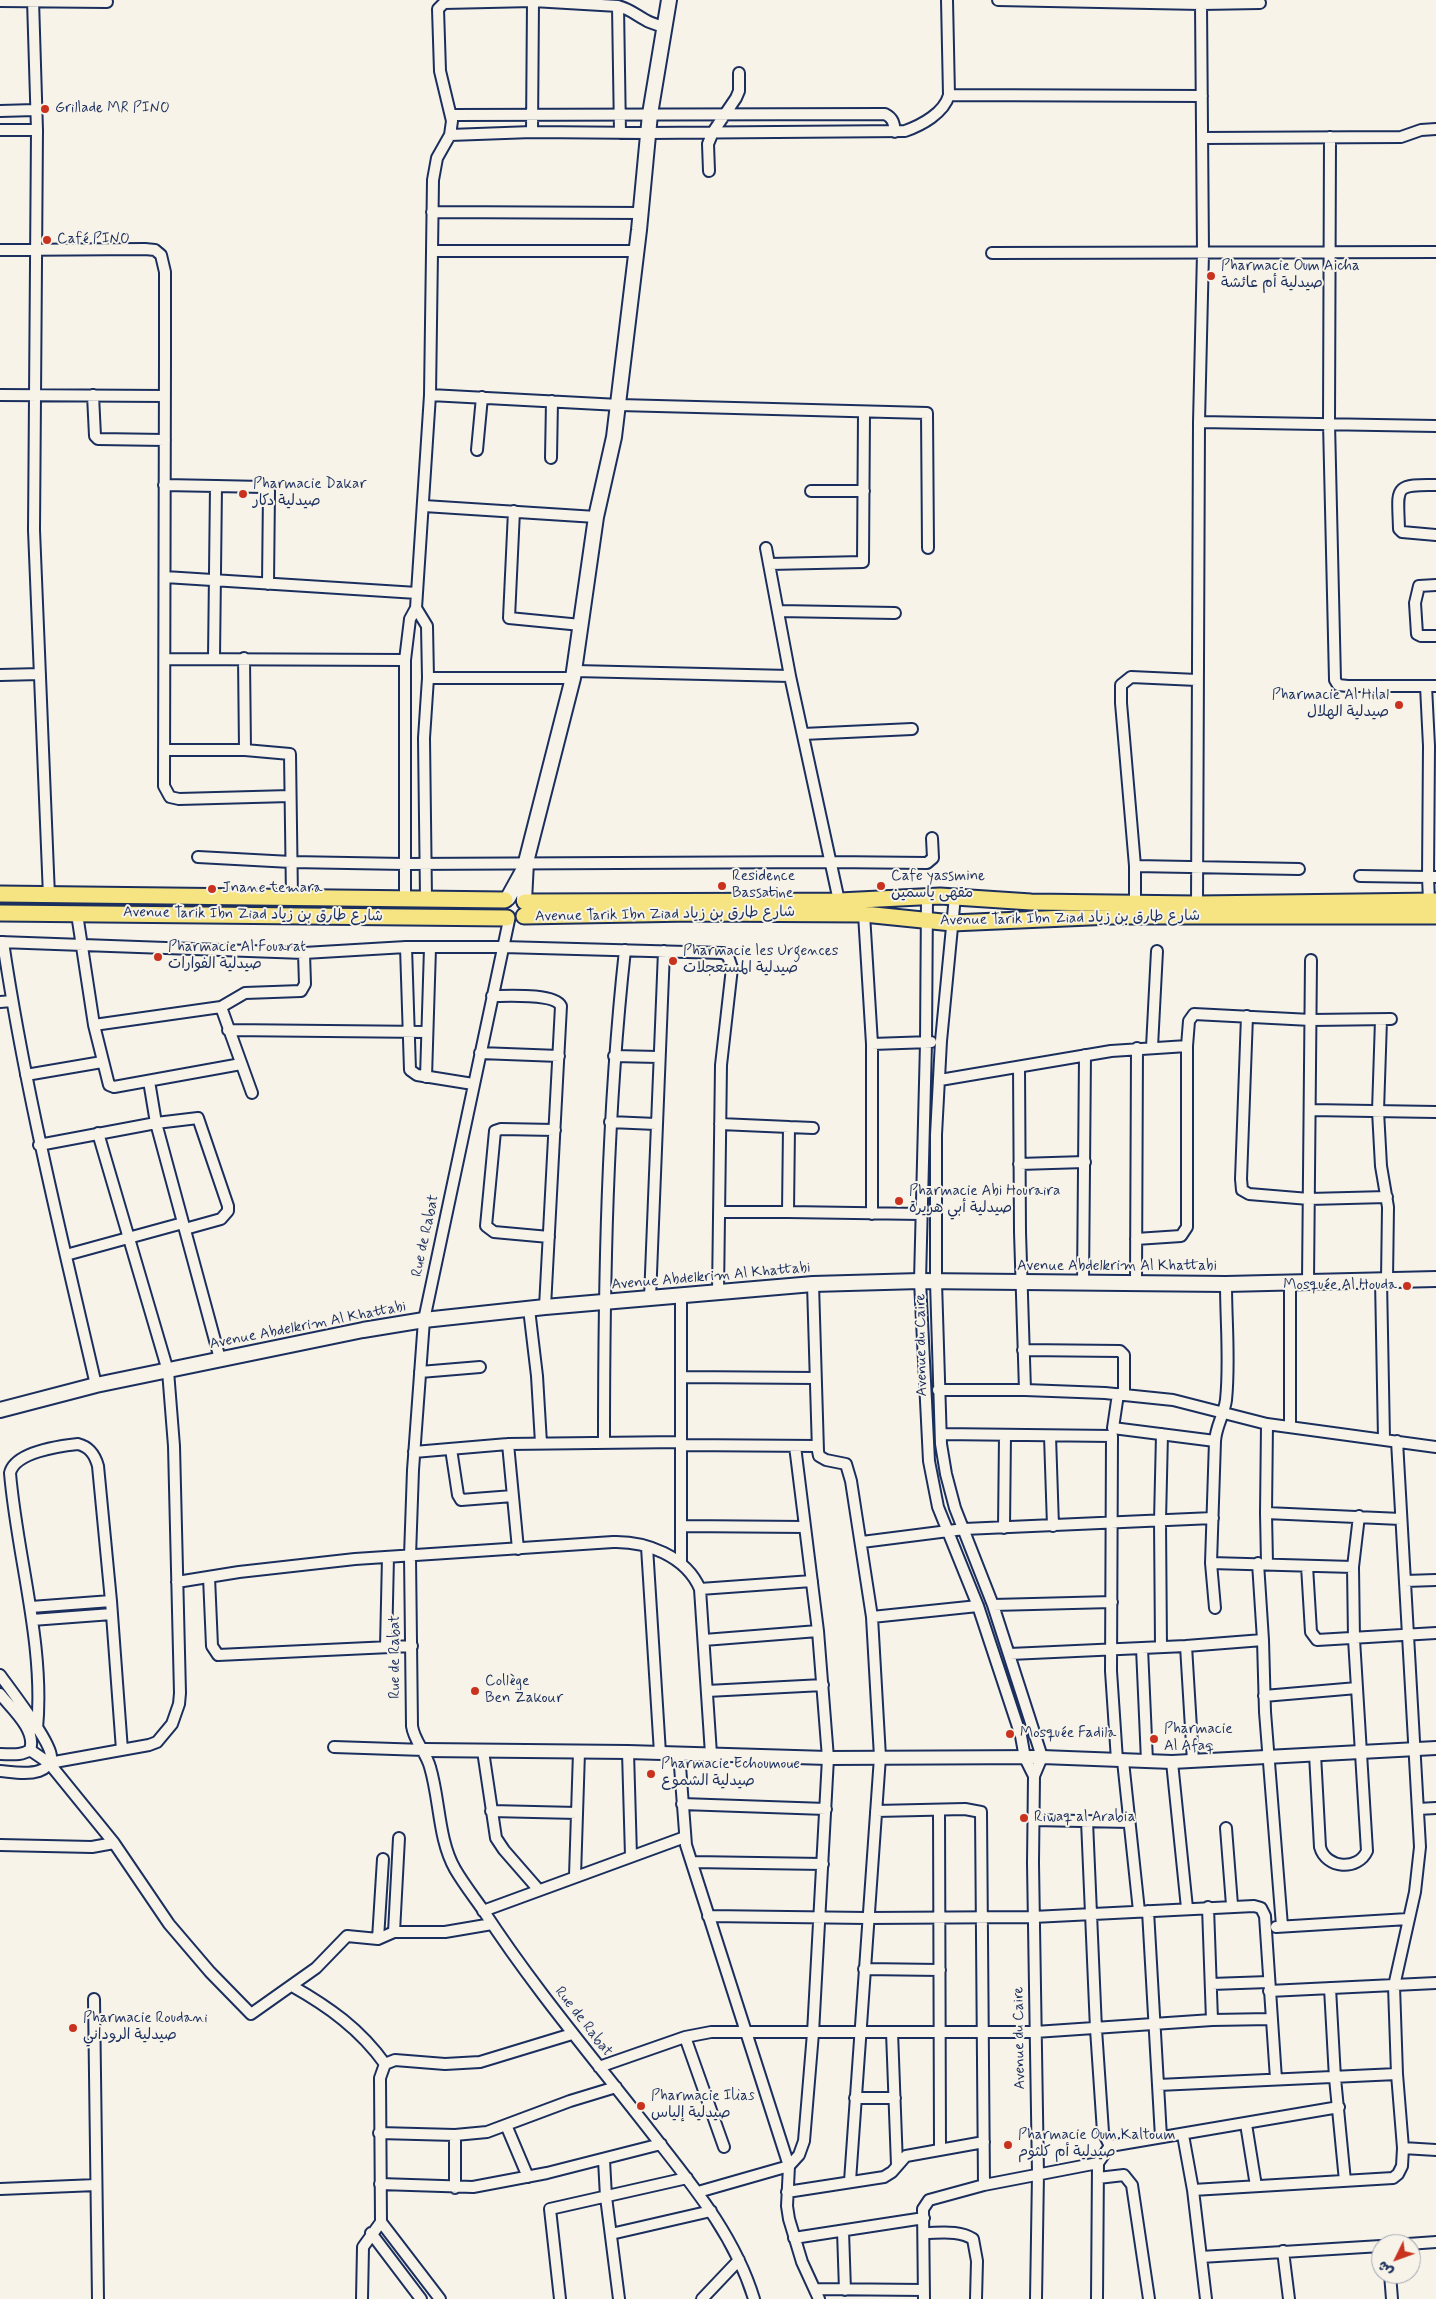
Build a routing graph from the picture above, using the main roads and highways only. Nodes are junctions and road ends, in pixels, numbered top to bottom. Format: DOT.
graph roads {
  1 [pos="668,0"];
  2 [pos="526,864"];
  3 [pos="0,894"];
  4 [pos="506,899"];
  5 [pos="1433,901"];
  6 [pos="518,912"];
  7 [pos="0,914"];
  8 [pos="1436,916"];
  9 [pos="1436,1279"];
  10 [pos="0,1408"];
  1 -- 2 [label="main road"];
  2 -- 4 [label="main road"];
  2 -- 6 [label="main road"];
  3 -- 4 [label="main road, Avenue Tarik Ibn Ziad شارع طارق بن زياد"];
  4 -- 6 [label="main road, Avenue Tarik Ibn Ziad شارع طارق بن زياد"];
  4 -- 6 [label="main road"];
  5 -- 6 [label="main road, Avenue Tarik Ibn Ziad شارع طارق بن زياد"];
  6 -- 7 [label="main road, Avenue Tarik Ibn Ziad شارع طارق بن زياد"];
  6 -- 8 [label="main road, Avenue Tarik Ibn Ziad شارع طارق بن زياد"];
  9 -- 10 [label="main road, Avenue Abdelkrim Al Khattabi"];
}
